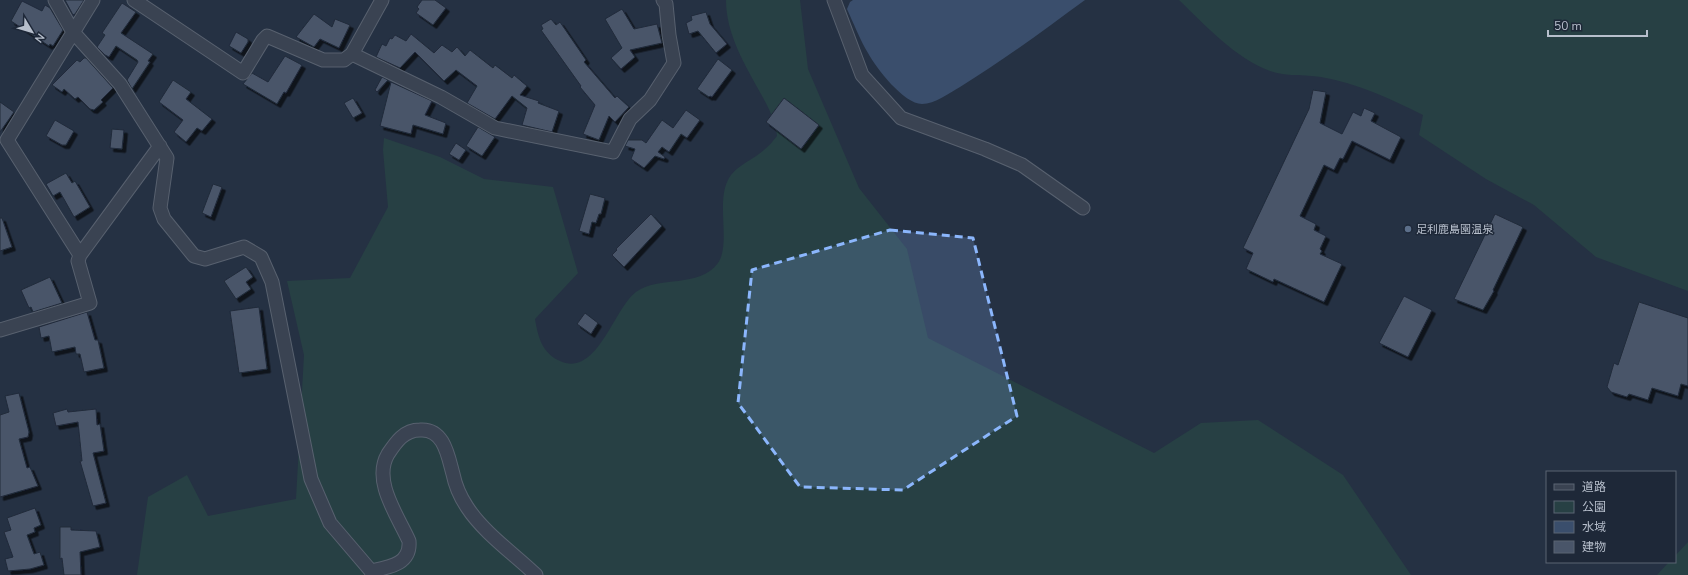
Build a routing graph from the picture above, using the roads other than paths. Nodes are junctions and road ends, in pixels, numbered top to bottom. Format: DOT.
graph roads {
  1 [pos="55,0"];
  2 [pos="93,0"];
  3 [pos="134,0"];
  4 [pos="382,0"];
  5 [pos="663,0"];
  6 [pos="834,0"];
  7 [pos="73,32"];
  8 [pos="352,54"];
  9 [pos="160,146"];
  10 [pos="1083,208"];
  11 [pos="80,254"];
  12 [pos="0,330"];
  13 [pos="372,573"];
  14 [pos="536,575"];
  1 -- 7 [label="street"];
  2 -- 7 [label="street"];
  3 -- 8 [label="street"];
  4 -- 8 [label="street"];
  5 -- 8 [label="street"];
  6 -- 10 [label="street"];
  7 -- 9 [label="street"];
  7 -- 11 [label="street"];
  9 -- 11 [label="street"];
  9 -- 13 [label="street"];
  11 -- 12 [label="street"];
  13 -- 14 [label="street"];
}
